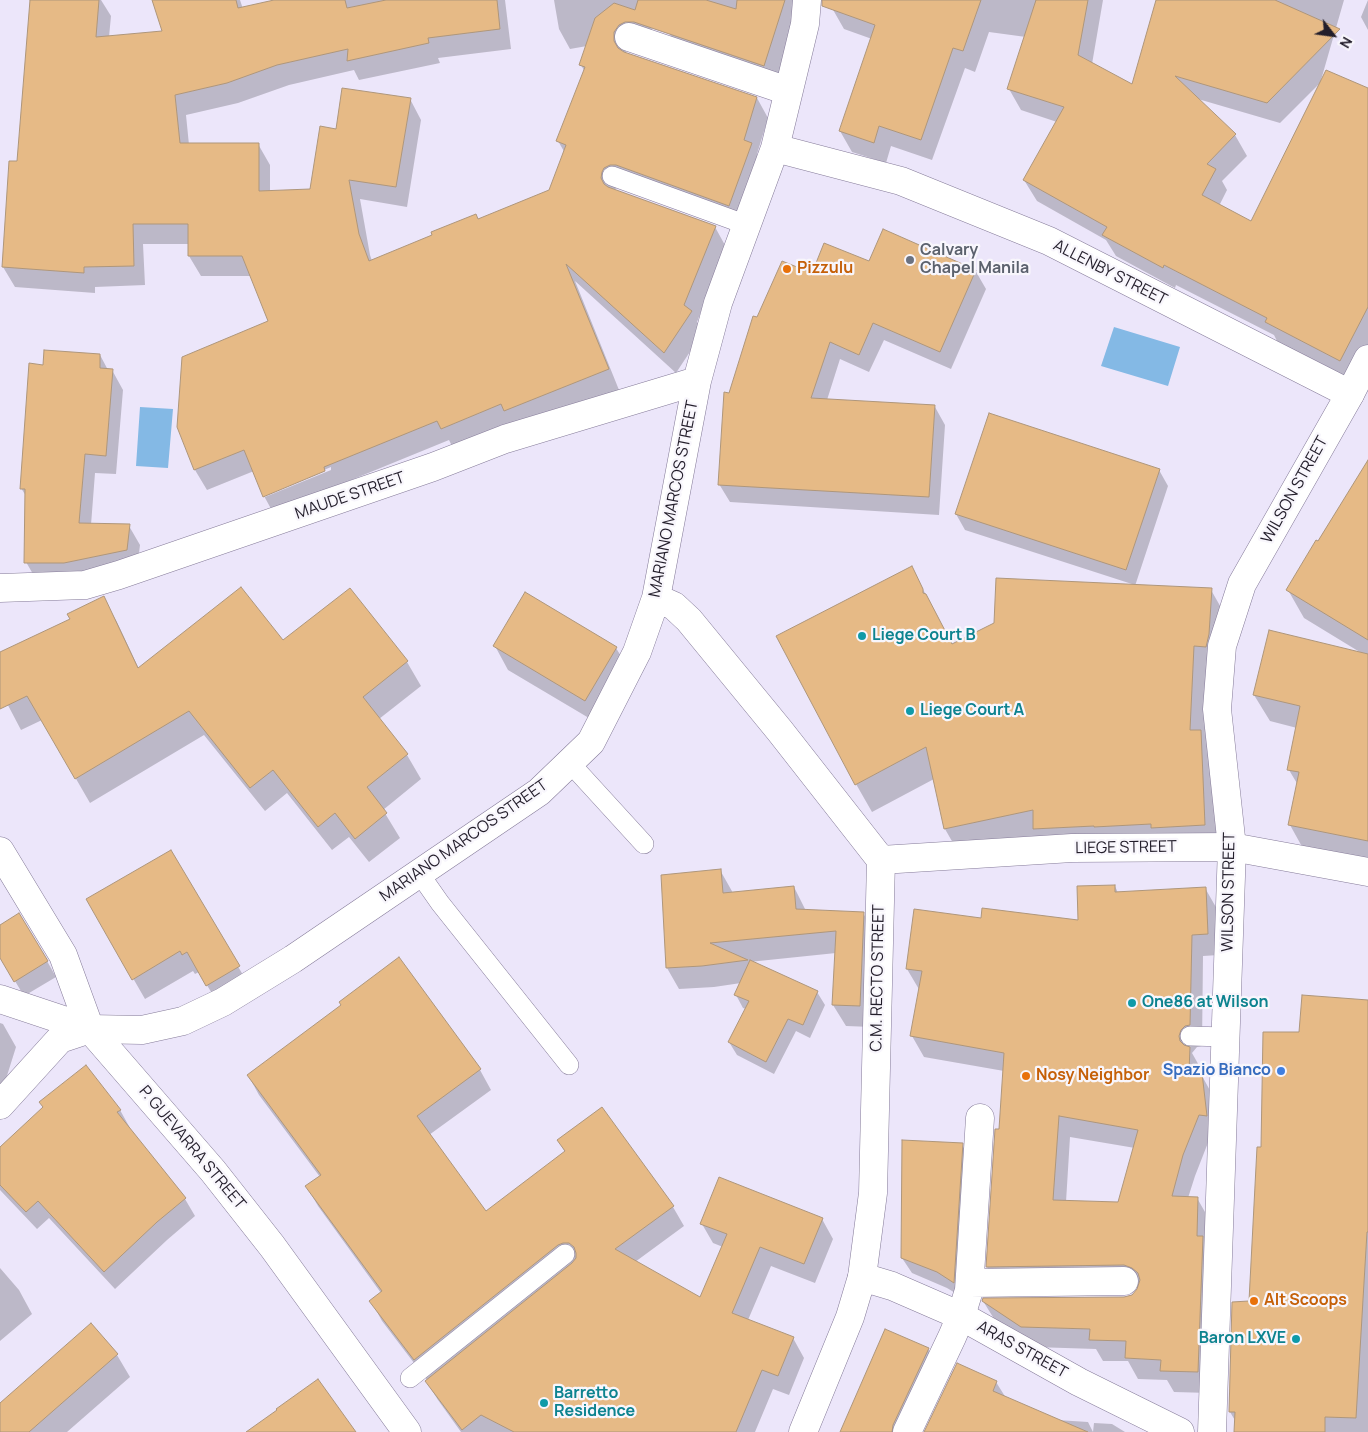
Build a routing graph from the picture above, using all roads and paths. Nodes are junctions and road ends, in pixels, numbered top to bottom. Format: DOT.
graph roads {
  1 [pos="807,0"];
  2 [pos="629,37"];
  3 [pos="788,91"];
  4 [pos="775,148"];
  5 [pos="612,176"];
  6 [pos="747,225"];
  7 [pos="1368,360"];
  8 [pos="696,381"];
  9 [pos="1350,394"];
  10 [pos="0,588"];
  11 [pos="656,598"];
  12 [pos="570,763"];
  13 [pos="644,844"];
  14 [pos="1232,847"];
  15 [pos="0,851"];
  16 [pos="881,860"];
  17 [pos="1368,872"];
  18 [pos="419,873"];
  19 [pos="0,999"];
  20 [pos="90,1029"];
  21 [pos="1190,1036"];
  22 [pos="1225,1037"];
  23 [pos="569,1065"];
  24 [pos="0,1105"];
  25 [pos="980,1118"];
  26 [pos="565,1254"];
  27 [pos="862,1277"];
  28 [pos="1124,1281"];
  29 [pos="970,1282"];
  30 [pos="961,1316"];
  31 [pos="410,1378"];
  32 [pos="408,1432"];
  33 [pos="803,1432"];
  34 [pos="908,1432"];
  35 [pos="1180,1432"];
  36 [pos="1212,1432"];
  1 -- 3 [label="street, MARIANO MARCOS STREET"];
  2 -- 3 [label="street"];
  3 -- 4 [label="street, MARIANO MARCOS STREET"];
  4 -- 6 [label="street, MARIANO MARCOS STREET"];
  4 -- 9 [label="street, ALLENBY STREET"];
  5 -- 6 [label="lane"];
  6 -- 8 [label="street, MARIANO MARCOS STREET"];
  7 -- 9 [label="street, WILSON STREET"];
  8 -- 10 [label="street, MAUDE STREET"];
  8 -- 11 [label="street, MARIANO MARCOS STREET"];
  9 -- 14 [label="street, WILSON STREET"];
  11 -- 12 [label="street, MARIANO MARCOS STREET"];
  11 -- 16 [label="street"];
  12 -- 13 [label="lane"];
  12 -- 18 [label="street, MARIANO MARCOS STREET"];
  14 -- 16 [label="street, LIEGE STREET"];
  14 -- 17 [label="street, LIEGE STREET"];
  14 -- 22 [label="street, WILSON STREET"];
  15 -- 20 [label="street, P. GUEVARRA STREET"];
  16 -- 27 [label="street, C.M. RECTO STREET"];
  18 -- 20 [label="street, MARIANO MARCOS STREET"];
  18 -- 23 [label="lane"];
  19 -- 20 [label="street"];
  20 -- 24 [label="street"];
  20 -- 32 [label="street, P. GUEVARRA STREET"];
  21 -- 22 [label="lane"];
  22 -- 36 [label="street, WILSON STREET"];
  25 -- 29 [label="street"];
  26 -- 31 [label="lane"];
  27 -- 30 [label="street, ARAS STREET"];
  27 -- 33 [label="street, C.M. RECTO STREET"];
  28 -- 29 [label="street"];
  29 -- 30 [label="street"];
  30 -- 34 [label="street"];
  30 -- 35 [label="street, ARAS STREET"];
}
